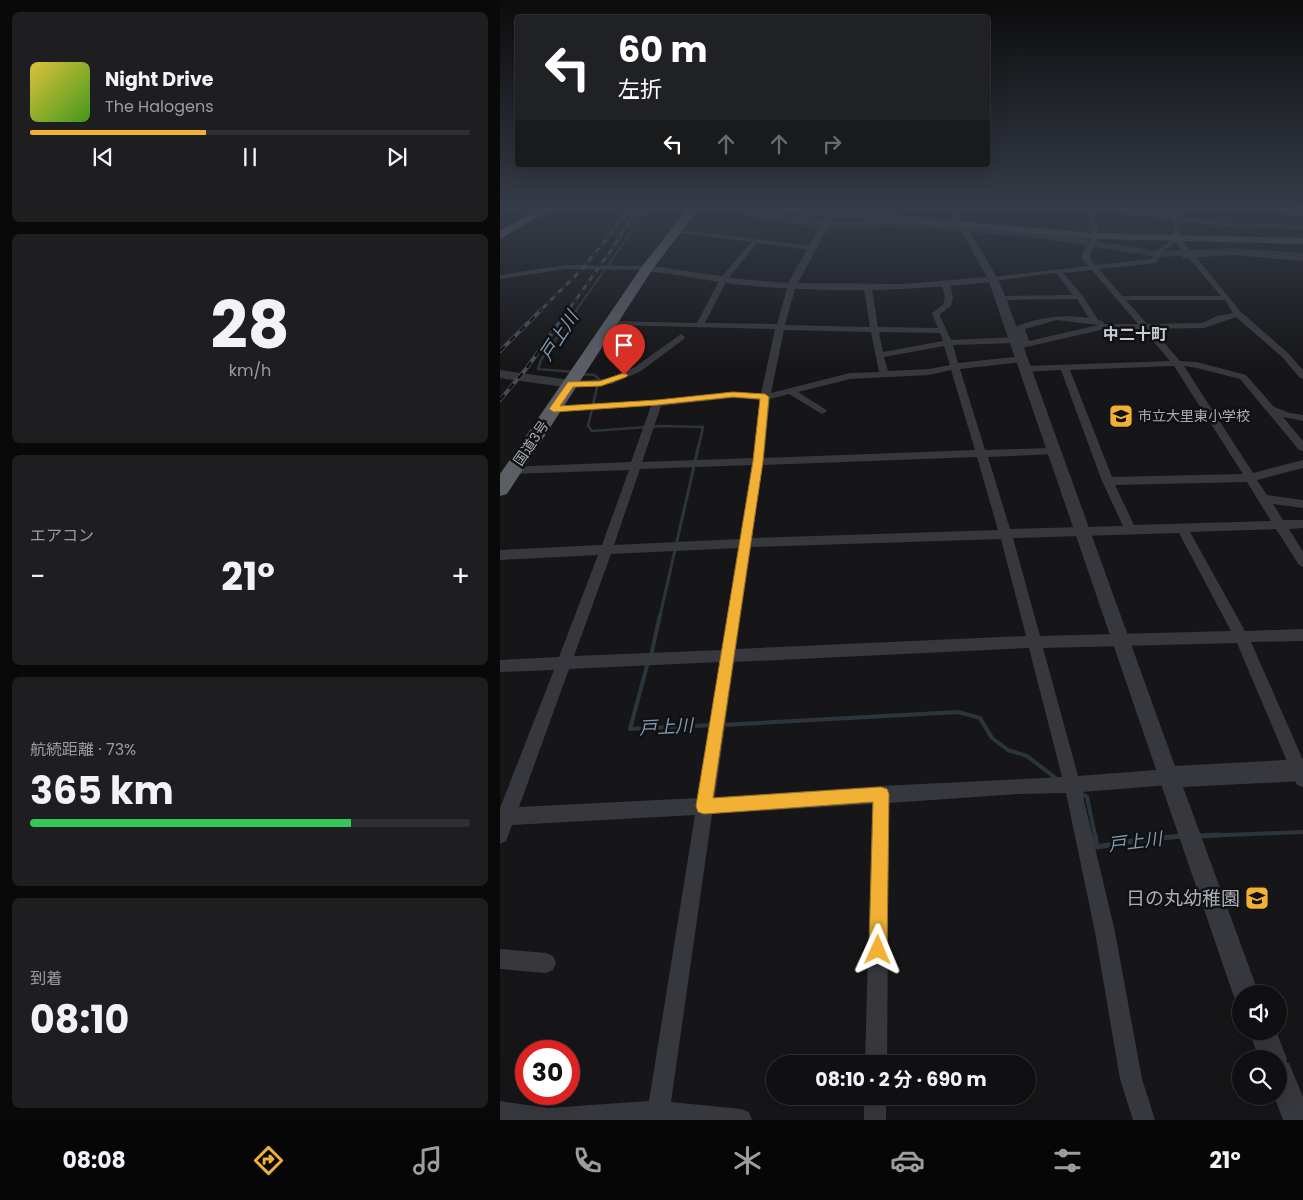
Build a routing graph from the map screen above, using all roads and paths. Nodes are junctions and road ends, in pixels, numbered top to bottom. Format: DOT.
graph roads {
  1 [pos="653,260"];
  2 [pos="739,260"];
  3 [pos="805,260"];
  4 [pos="982,260"];
  5 [pos="1082,260"];
  6 [pos="1087,260"];
  7 [pos="1154,260"];
  8 [pos="1195,260"];
  9 [pos="1093,267"];
  10 [pos="647,268"];
  11 [pos="1058,271"];
  12 [pos="1034,274"];
  13 [pos="500,277"];
  14 [pos="724,279"];
  15 [pos="993,279"];
  16 [pos="792,285"];
  17 [pos="946,285"];
  18 [pos="868,288"];
  19 [pos="1079,297"];
  20 [pos="1001,298"];
  21 [pos="1121,298"];
  22 [pos="1227,298"];
  23 [pos="1238,314"];
  24 [pos="611,322"];
  25 [pos="1095,322"];
  26 [pos="700,324"];
  27 [pos="1143,325"];
  28 [pos="1110,326"];
  29 [pos="780,328"];
  30 [pos="874,331"];
  31 [pos="944,331"];
  32 [pos="681,337"];
  33 [pos="946,342"];
  34 [pos="1022,352"];
  35 [pos="879,356"];
  36 [pos="1178,363"];
  37 [pos="953,367"];
  38 [pos="1064,367"];
  39 [pos="500,374"];
  40 [pos="884,375"];
  41 [pos="1303,376"];
  42 [pos="571,384"];
  43 [pos="792,392"];
  44 [pos="765,397"];
  45 [pos="657,403"];
  46 [pos="1268,408"];
  47 [pos="554,409"];
  48 [pos="822,411"];
  49 [pos="1303,418"];
  50 [pos="1303,448"];
  51 [pos="1054,451"];
  52 [pos="980,453"];
  53 [pos="758,461"];
  54 [pos="1303,464"];
  55 [pos="635,465"];
  56 [pos="512,470"];
  57 [pos="1250,478"];
  58 [pos="1108,481"];
  59 [pos="500,489"];
  60 [pos="1264,499"];
  61 [pos="1303,504"];
  62 [pos="1303,524"];
  63 [pos="1279,525"];
  64 [pos="1182,528"];
  65 [pos="1130,530"];
  66 [pos="1083,533"];
  67 [pos="1006,535"];
  68 [pos="745,544"];
  69 [pos="606,551"];
  70 [pos="500,555"];
  71 [pos="1303,562"];
  72 [pos="1303,635"];
  73 [pos="1242,638"];
  74 [pos="1119,639"];
  75 [pos="1034,642"];
  76 [pos="729,654"];
  77 [pos="565,663"];
  78 [pos="500,666"];
  79 [pos="1302,773"];
  80 [pos="1169,777"];
  81 [pos="1072,785"];
  82 [pos="881,794"];
  83 [pos="704,806"];
  84 [pos="503,818"];
  85 [pos="500,836"];
  86 [pos="500,959"];
  87 [pos="546,963"];
  88 [pos="1243,985"];
  89 [pos="876,1055"];
  90 [pos="1287,1093"];
  91 [pos="875,1105"];
  92 [pos="500,1112"];
  93 [pos="657,1116"];
  94 [pos="741,1120"];
  95 [pos="875,1120"];
  96 [pos="1144,1120"];
  97 [pos="1298,1120"];
  1 -- 10 [label="highway, 国道3号"];
  2 -- 14 [label="street"];
  3 -- 16 [label="street"];
  4 -- 15 [label="street"];
  5 -- 12 [label="street"];
  6 -- 9 [label="street"];
  7 -- 9 [label="street"];
  8 -- 22 [label="street"];
  9 -- 11 [label="street"];
  9 -- 21 [label="street"];
  10 -- 13 [label="street"];
  10 -- 14 [label="street"];
  10 -- 24 [label="highway, 国道3号"];
  11 -- 12 [label="street"];
  11 -- 19 [label="street"];
  12 -- 15 [label="street"];
  14 -- 16 [label="street"];
  14 -- 26 [label="street"];
  15 -- 17 [label="street"];
  15 -- 20 [label="street"];
  16 -- 18 [label="street"];
  16 -- 29 [label="street"];
  17 -- 18 [label="street"];
  17 -- 31 [label="street"];
  18 -- 30 [label="street"];
  19 -- 20 [label="street"];
  19 -- 25 [label="street"];
  20 -- 34 [label="street"];
  21 -- 22 [label="street"];
  21 -- 27 [label="street"];
  22 -- 23 [label="street"];
  23 -- 27 [label="street"];
  23 -- 41 [label="street"];
  24 -- 26 [label="street"];
  24 -- 42 [label="highway, 国道3号"];
  25 -- 28 [label="street"];
  25 -- 34 [label="street"];
  26 -- 29 [label="street"];
  27 -- 28 [label="street"];
  27 -- 36 [label="street"];
  28 -- 34 [label="street"];
  29 -- 30 [label="street"];
  29 -- 44 [label="street"];
  30 -- 31 [label="street"];
  30 -- 35 [label="street"];
  31 -- 33 [label="street"];
  32 -- 42 [label="street"];
  33 -- 34 [label="street"];
  33 -- 35 [label="street"];
  33 -- 37 [label="street"];
  34 -- 37 [label="street"];
  34 -- 38 [label="street"];
  34 -- 51 [label="street"];
  35 -- 40 [label="street"];
  36 -- 38 [label="street"];
  36 -- 46 [label="street"];
  36 -- 57 [label="street"];
  37 -- 40 [label="street"];
  37 -- 52 [label="street"];
  38 -- 58 [label="street"];
  39 -- 42 [label="street"];
  40 -- 43 [label="street"];
  42 -- 47 [label="highway, 国道3号"];
  43 -- 44 [label="street"];
  43 -- 48 [label="street"];
  44 -- 45 [label="street"];
  44 -- 53 [label="street"];
  45 -- 47 [label="street"];
  45 -- 55 [label="street"];
  46 -- 49 [label="street"];
  46 -- 50 [label="street"];
  47 -- 56 [label="highway, 国道3号"];
  51 -- 52 [label="street"];
  51 -- 66 [label="street"];
  52 -- 53 [label="street"];
  52 -- 67 [label="street"];
  53 -- 55 [label="street"];
  53 -- 68 [label="street"];
  54 -- 57 [label="street"];
  55 -- 56 [label="street"];
  55 -- 69 [label="street"];
  56 -- 59 [label="highway, 国道3号"];
  57 -- 58 [label="street"];
  57 -- 60 [label="street"];
  58 -- 65 [label="street"];
  60 -- 61 [label="street"];
  60 -- 63 [label="street"];
  62 -- 63 [label="street"];
  63 -- 64 [label="street"];
  63 -- 71 [label="street"];
  64 -- 65 [label="street"];
  64 -- 73 [label="street"];
  65 -- 66 [label="street"];
  66 -- 67 [label="street"];
  66 -- 74 [label="street"];
  67 -- 68 [label="street"];
  67 -- 75 [label="street"];
  68 -- 69 [label="street"];
  68 -- 76 [label="street"];
  69 -- 70 [label="street"];
  69 -- 77 [label="street"];
  72 -- 73 [label="street"];
  73 -- 74 [label="street"];
  73 -- 79 [label="street"];
  74 -- 75 [label="street"];
  74 -- 80 [label="street"];
  75 -- 76 [label="street"];
  75 -- 81 [label="street"];
  76 -- 77 [label="street"];
  76 -- 83 [label="street"];
  77 -- 78 [label="street"];
  77 -- 84 [label="street"];
  79 -- 80 [label="street"];
  80 -- 81 [label="street"];
  80 -- 88 [label="street"];
  81 -- 82 [label="street"];
  81 -- 96 [label="street"];
  82 -- 83 [label="street"];
  82 -- 89 [label="street"];
  83 -- 84 [label="street"];
  83 -- 93 [label="street"];
  84 -- 85 [label="street"];
  86 -- 87 [label="street"];
  90 -- 97 [label="street"];
  91 -- 95 [label="street"];
  92 -- 93 [label="street"];
  93 -- 94 [label="street"];
}
